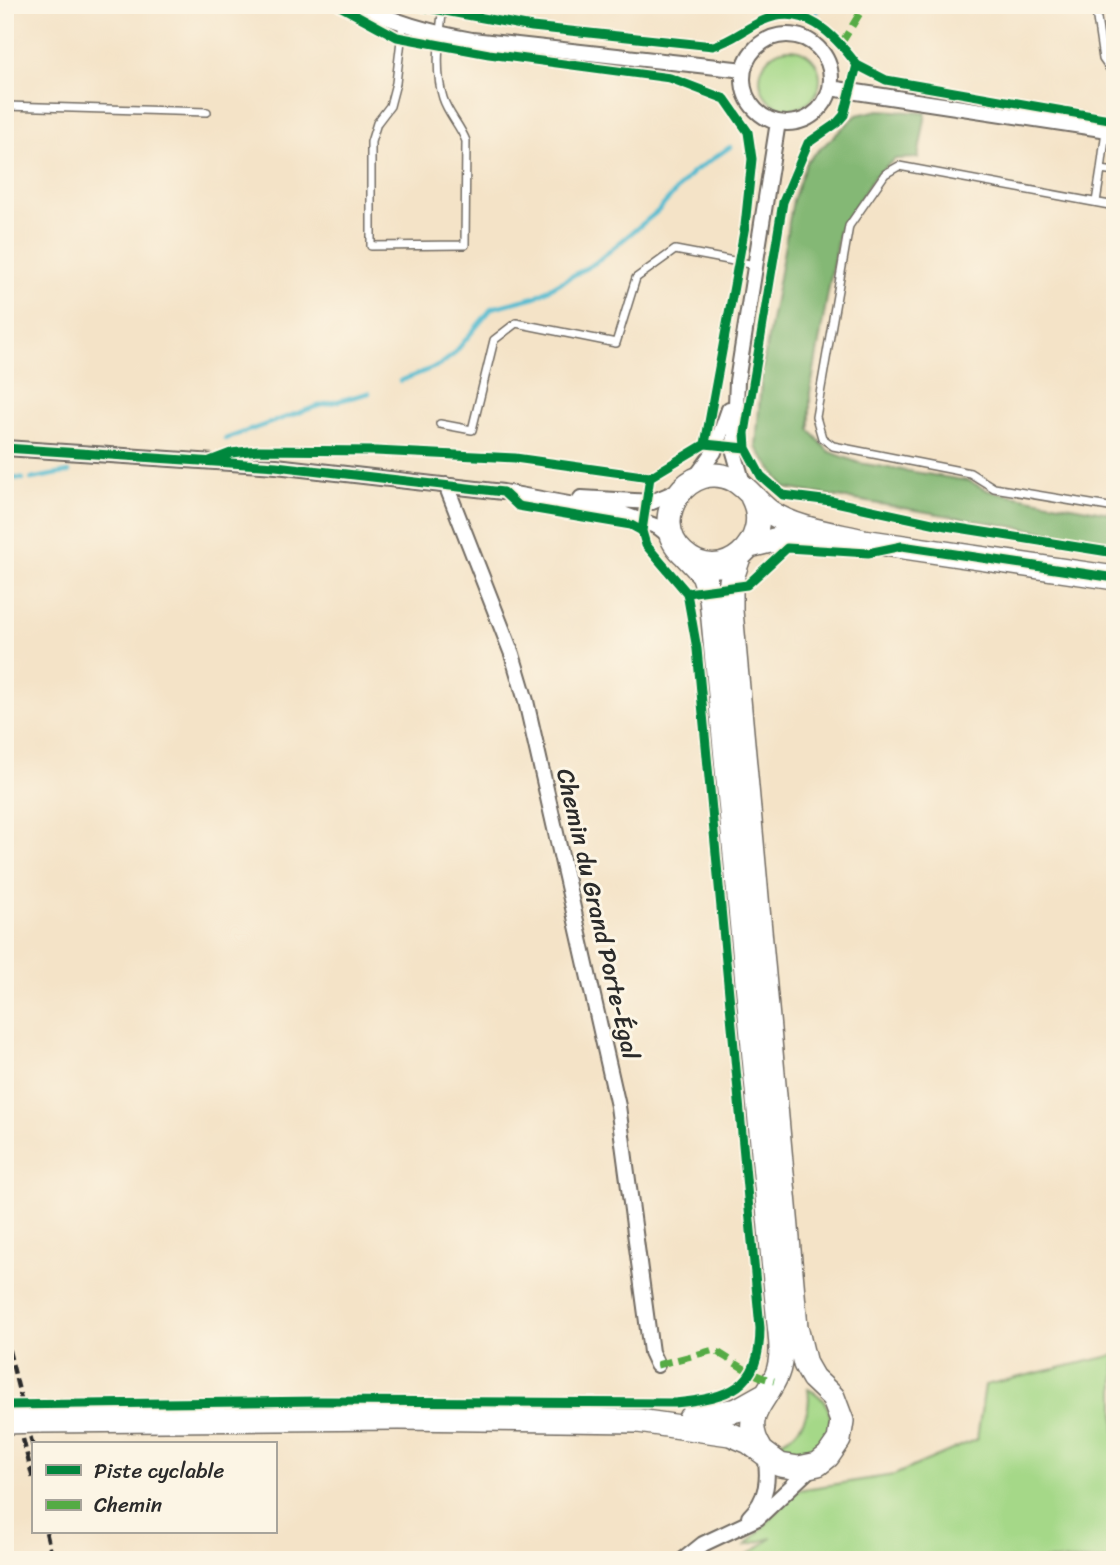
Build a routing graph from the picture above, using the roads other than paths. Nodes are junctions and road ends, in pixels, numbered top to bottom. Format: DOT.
graph roads {
  1 [pos="360,5"];
  2 [pos="443,5"];
  3 [pos="1095,5"];
  4 [pos="403,22"];
  5 [pos="440,34"];
  6 [pos="744,71"];
  7 [pos="1115,76"];
  8 [pos="830,88"];
  9 [pos="6,106"];
  10 [pos="207,112"];
  11 [pos="778,122"];
  12 [pos="1111,131"];
  13 [pos="1101,170"];
  14 [pos="1115,172"];
  15 [pos="1096,202"];
  16 [pos="1115,206"];
  17 [pos="755,265"];
  18 [pos="737,381"];
  19 [pos="440,424"];
  20 [pos="5,448"];
  21 [pos="446,485"];
  22 [pos="686,485"];
  23 [pos="503,492"];
  24 [pos="748,492"];
  25 [pos="1115,508"];
  26 [pos="863,541"];
  27 [pos="680,547"];
  28 [pos="745,552"];
  29 [pos="1115,578"];
  30 [pos="657,1365"];
  31 [pos="819,1385"];
  32 [pos="764,1394"];
  33 [pos="638,1421"];
  34 [pos="5,1422"];
  35 [pos="763,1452"];
  36 [pos="818,1464"];
  37 [pos="732,1531"];
  38 [pos="683,1560"];
  1 -- 4 [label="street"];
  2 -- 5 [label="lane"];
  3 -- 7 [label="lane"];
  4 -- 5 [label="street"];
  4 -- 5 [label="lane"];
  5 -- 6 [label="street"];
  6 -- 8 [label="street"];
  6 -- 11 [label="street"];
  8 -- 11 [label="street"];
  8 -- 12 [label="street"];
  9 -- 10 [label="lane"];
  11 -- 17 [label="street"];
  12 -- 13 [label="lane"];
  13 -- 14 [label="lane"];
  13 -- 15 [label="lane"];
  15 -- 16 [label="lane"];
  15 -- 25 [label="lane"];
  17 -- 18 [label="street"];
  17 -- 19 [label="lane"];
  18 -- 22 [label="street"];
  18 -- 24 [label="street"];
  20 -- 21 [label="street"];
  21 -- 23 [label="street"];
  21 -- 30 [label="street, Chemin du Grand Porte-Égal"];
  22 -- 23 [label="street"];
  22 -- 24 [label="main road"];
  22 -- 27 [label="main road"];
  23 -- 27 [label="street"];
  24 -- 26 [label="main road"];
  24 -- 28 [label="main road"];
  26 -- 28 [label="main road"];
  26 -- 29 [label="main road"];
  27 -- 28 [label="main road"];
  27 -- 32 [label="main road"];
  28 -- 31 [label="main road"];
  31 -- 32 [label="main road"];
  31 -- 36 [label="main road"];
  32 -- 33 [label="main road"];
  32 -- 35 [label="main road"];
  33 -- 34 [label="main road, bridge"];
  33 -- 35 [label="main road"];
  35 -- 36 [label="main road"];
  35 -- 37 [label="street"];
  36 -- 37 [label="street"];
  37 -- 38 [label="street"];
}
